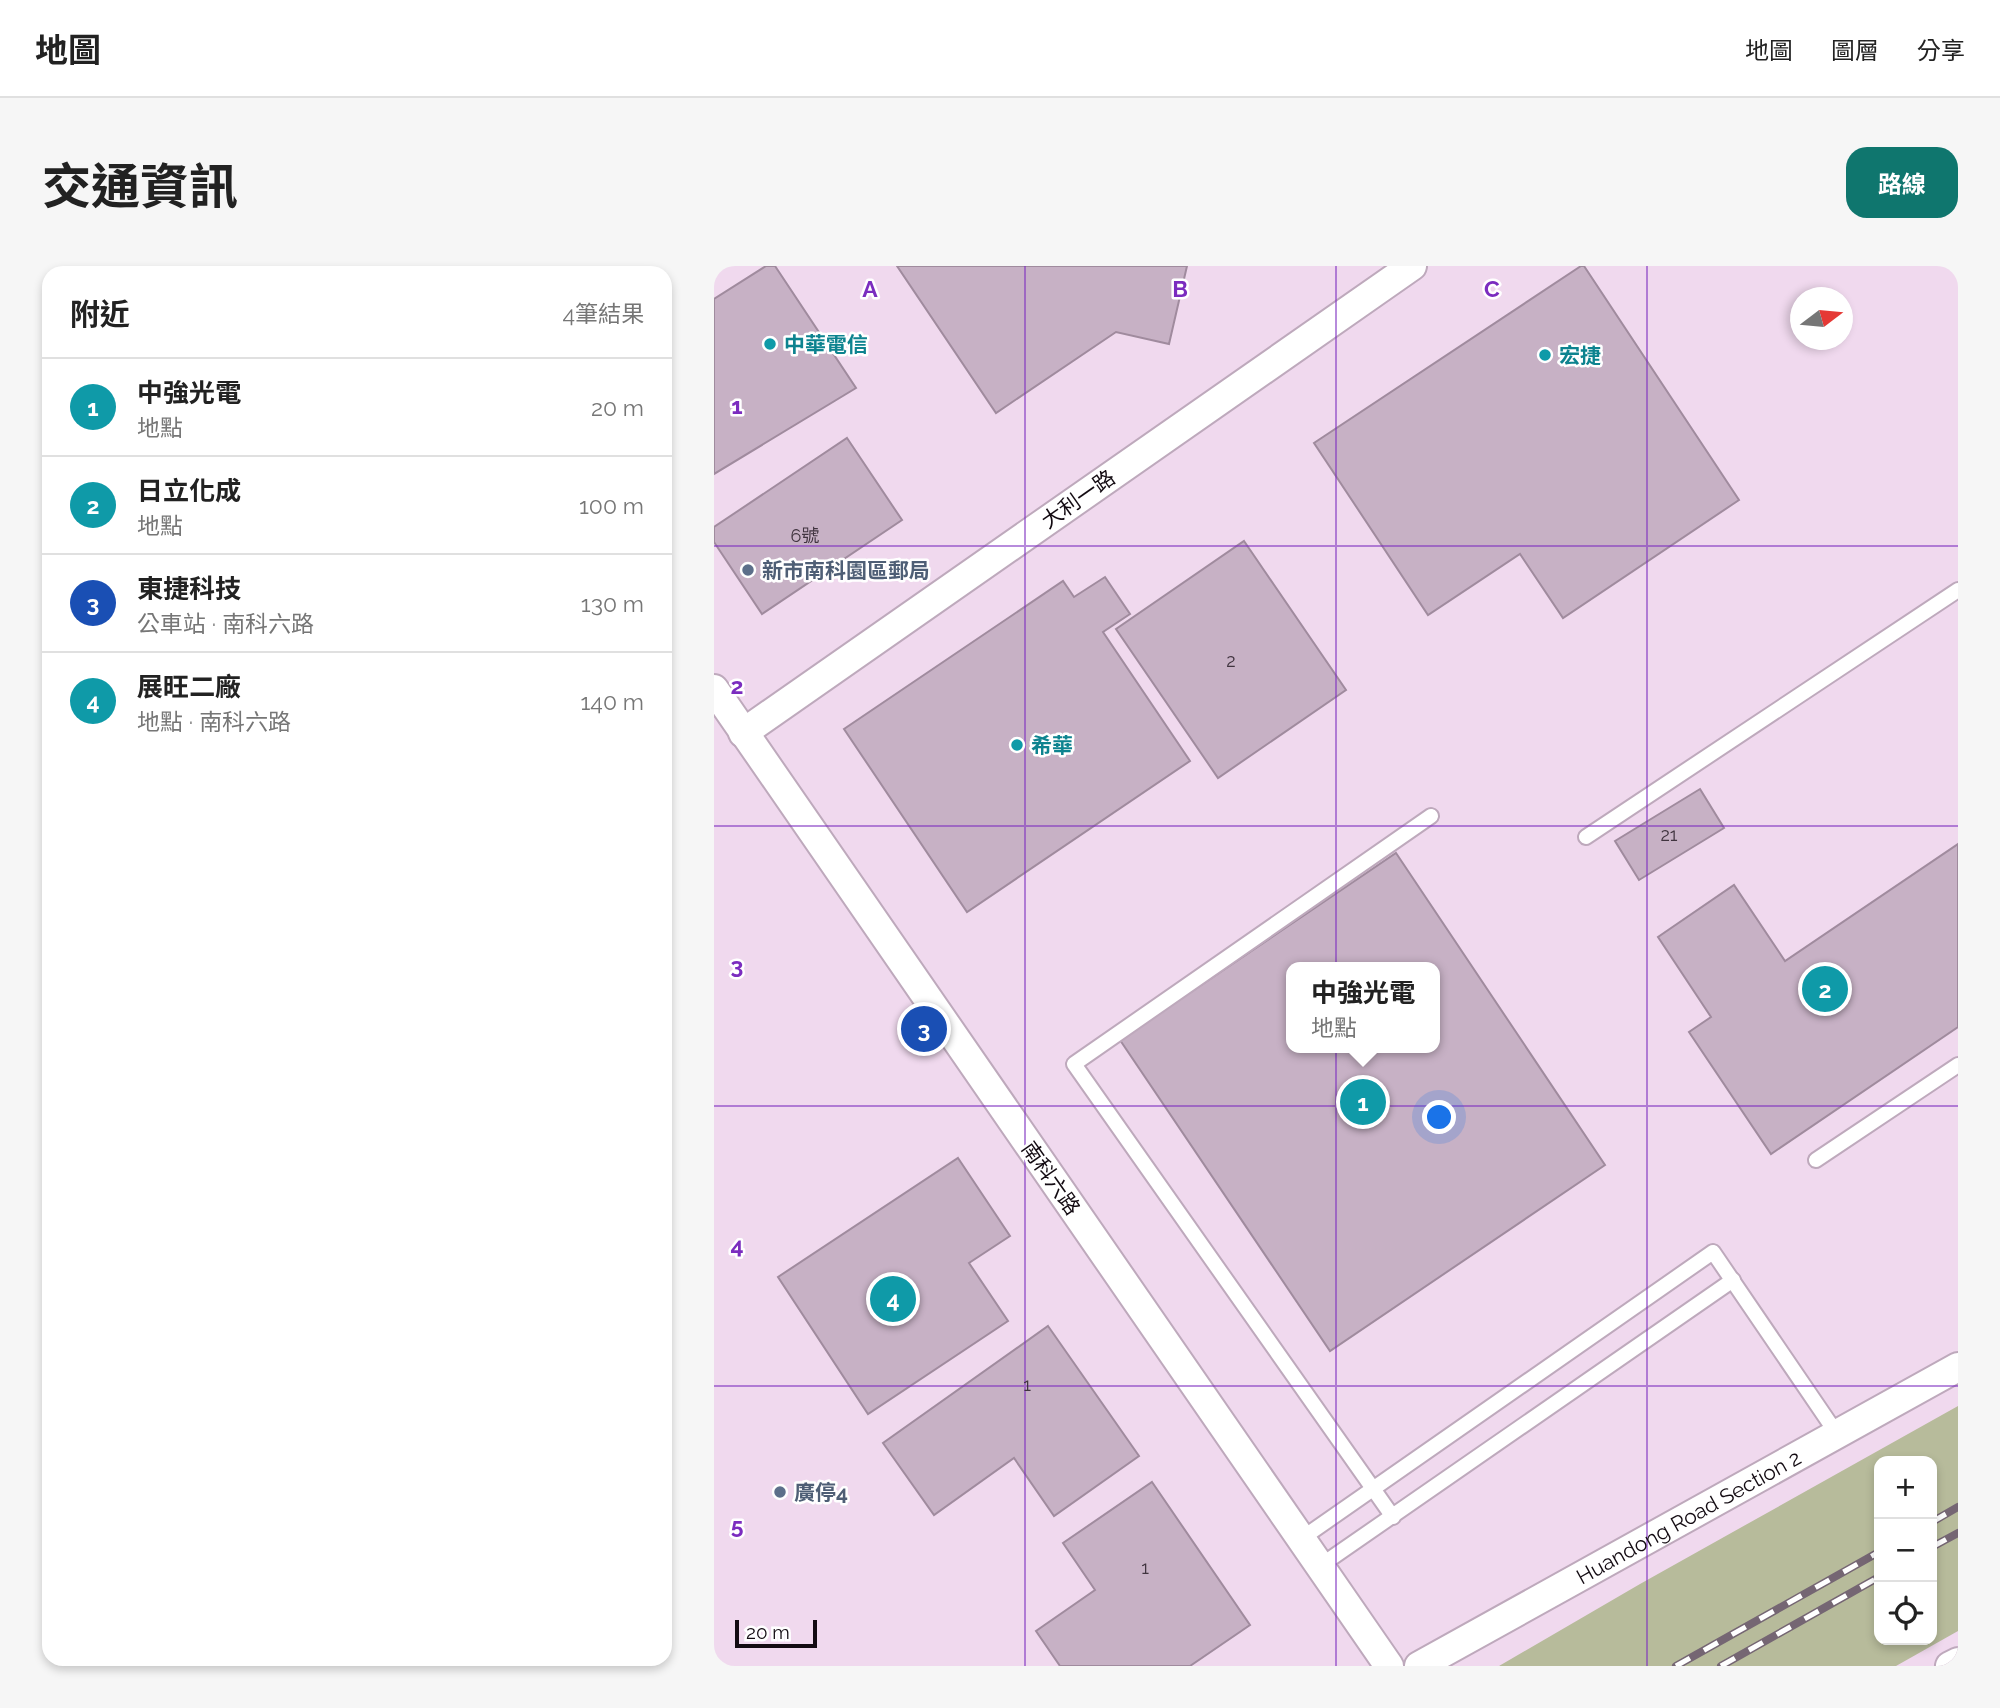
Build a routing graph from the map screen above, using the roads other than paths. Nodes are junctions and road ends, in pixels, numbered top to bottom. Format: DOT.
graph roads {
  1 [pos="1412,266"];
  2 [pos="1958,590"];
  3 [pos="714,689"];
  4 [pos="743,733"];
  5 [pos="1431,816"];
  6 [pos="1586,837"];
  7 [pos="1958,1065"];
  8 [pos="1816,1160"];
  9 [pos="1733,1280"];
  10 [pos="1958,1367"];
  11 [pos="1838,1434"];
  12 [pos="1374,1488"];
  13 [pos="1393,1517"];
  14 [pos="1301,1539"];
  15 [pos="1320,1566"];
  16 [pos="1958,1661"];
  17 [pos="1389,1666"];
  18 [pos="1419,1666"];
  19 [pos="1950,1666"];
  1 -- 4 [label="street, 大利一路"];
  2 -- 6 [label="lane"];
  3 -- 4 [label="street, 南科六路"];
  4 -- 14 [label="street, 南科六路"];
  5 -- 12 [label="lane"];
  7 -- 8 [label="lane"];
  9 -- 11 [label="lane"];
  9 -- 12 [label="lane"];
  9 -- 13 [label="lane"];
  10 -- 11 [label="street, Huandong Road Section 2"];
  11 -- 18 [label="street, Huandong Road Section 2"];
  12 -- 13 [label="lane"];
  12 -- 14 [label="lane"];
  13 -- 15 [label="lane"];
  14 -- 15 [label="street, 南科六路"];
  15 -- 17 [label="street, 南科六路"];
  16 -- 19 [label="street"];
}
